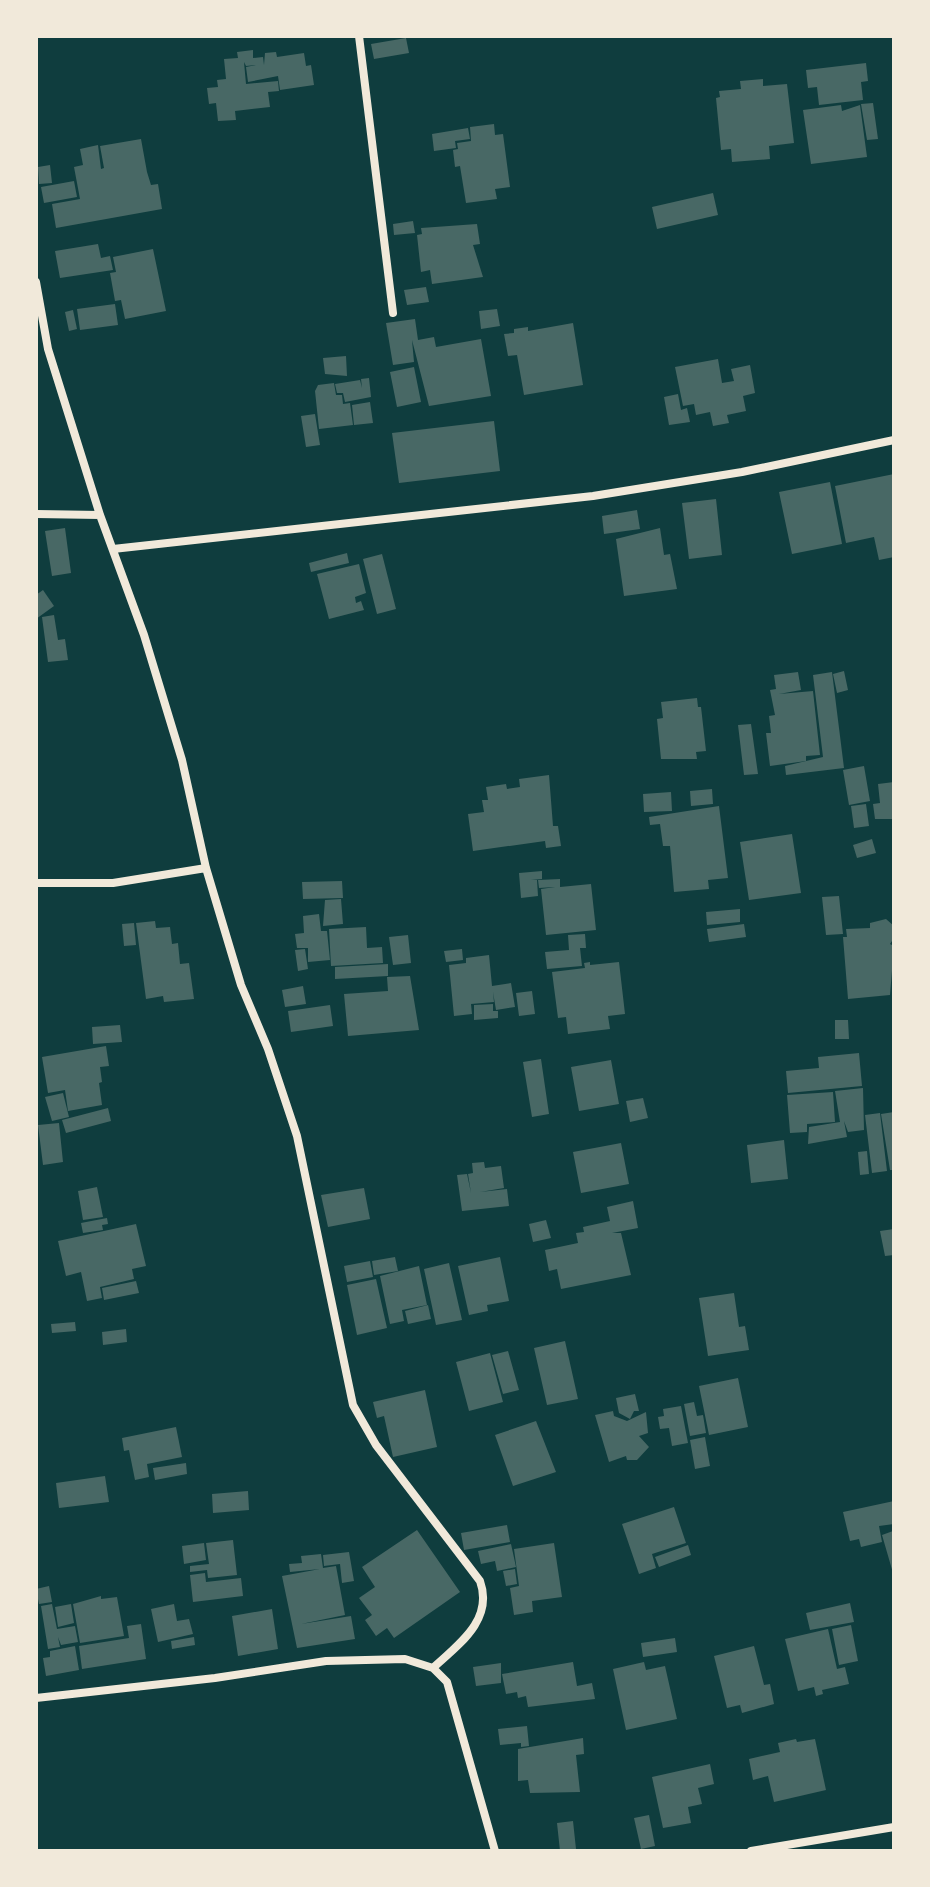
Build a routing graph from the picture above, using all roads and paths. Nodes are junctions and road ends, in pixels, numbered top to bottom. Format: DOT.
graph roads {
  1 [pos="359,36"];
  2 [pos="36,282"];
  3 [pos="393,313"];
  4 [pos="48,349"];
  5 [pos="36,351"];
  6 [pos="894,440"];
  7 [pos="36,514"];
  8 [pos="100,515"];
  9 [pos="113,549"];
  10 [pos="206,868"];
  11 [pos="36,883"];
  12 [pos="433,1668"];
  13 [pos="36,1698"];
  14 [pos="894,1827"];
  15 [pos="495,1851"];
  16 [pos="751,1851"];
  1 -- 3 [label="street"];
  2 -- 4 [label="street"];
  4 -- 5 [label="street"];
  4 -- 8 [label="street"];
  6 -- 9 [label="street"];
  7 -- 8 [label="street"];
  8 -- 9 [label="street"];
  9 -- 10 [label="street"];
  10 -- 11 [label="street"];
  10 -- 12 [label="street"];
  12 -- 13 [label="street"];
  12 -- 15 [label="street"];
  14 -- 16 [label="street"];
}
